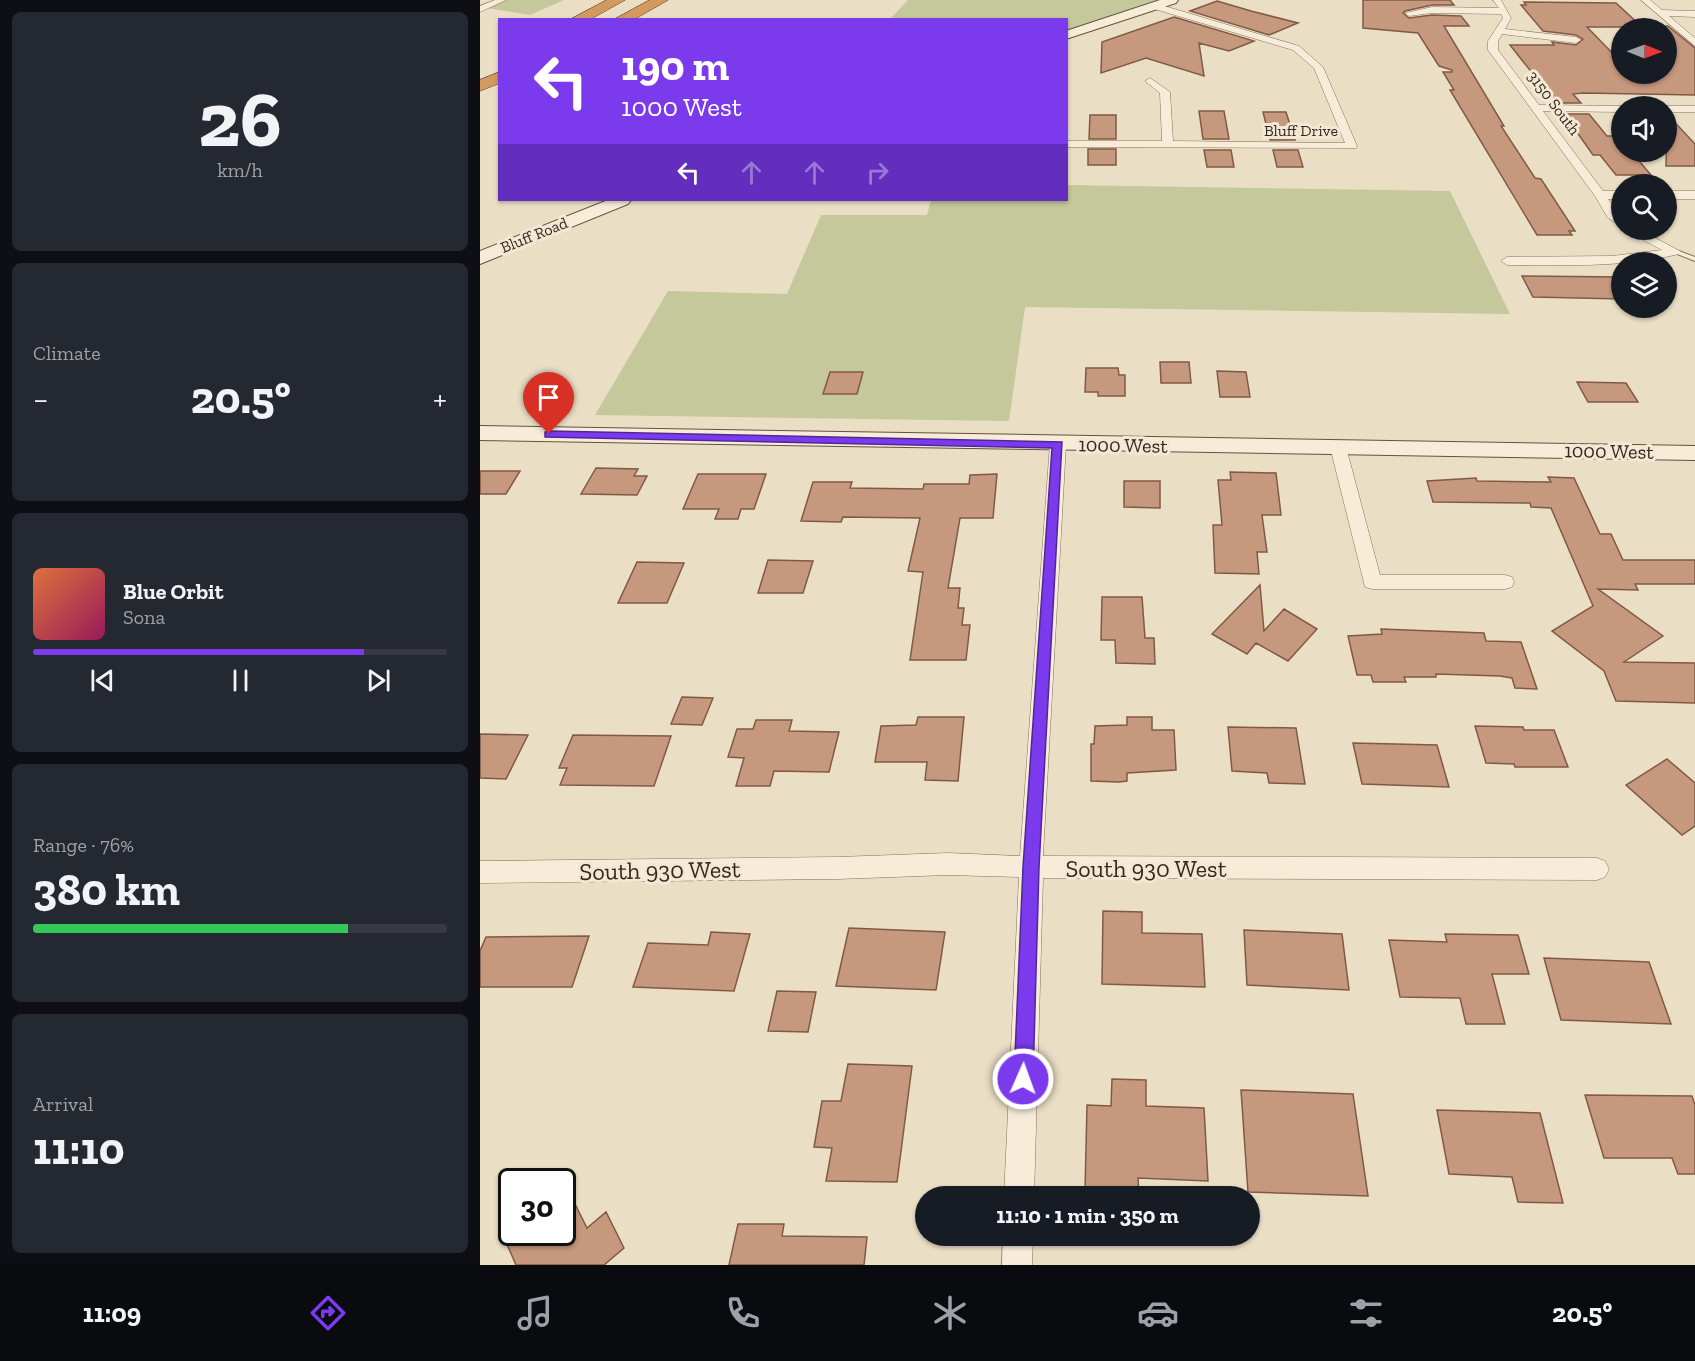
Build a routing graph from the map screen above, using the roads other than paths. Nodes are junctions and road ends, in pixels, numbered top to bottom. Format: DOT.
graph roads {
  1 [pos="480,0"];
  2 [pos="618,0"];
  3 [pos="662,0"];
  4 [pos="1172,0"];
  5 [pos="1497,0"];
  6 [pos="1645,0"];
  7 [pos="499,1"];
  8 [pos="1154,6"];
  9 [pos="480,9"];
  10 [pos="1505,10"];
  11 [pos="1409,13"];
  12 [pos="1659,13"];
  13 [pos="1695,14"];
  14 [pos="580,18"];
  15 [pos="624,18"];
  16 [pos="1501,31"];
  17 [pos="1068,34"];
  18 [pos="1576,40"];
  19 [pos="1695,43"];
  20 [pos="498,78"];
  21 [pos="1150,81"];
  22 [pos="480,86"];
  23 [pos="1538,108"];
  24 [pos="1611,109"];
  25 [pos="1677,109"];
  26 [pos="1695,109"];
  27 [pos="1068,144"];
  28 [pos="1168,144"];
  29 [pos="1600,195"];
  30 [pos="1611,195"];
  31 [pos="1677,195"];
  32 [pos="1695,195"];
  33 [pos="620,201"];
  34 [pos="1611,212"];
  35 [pos="1651,240"];
  36 [pos="1674,251"];
  37 [pos="480,258"];
  38 [pos="1695,259"];
  39 [pos="1507,261"];
  40 [pos="480,433"];
  41 [pos="1058,444"];
  42 [pos="1338,447"];
  43 [pos="1695,453"];
  44 [pos="1505,582"];
  45 [pos="1031,867"];
  46 [pos="1597,868"];
  47 [pos="480,872"];
  48 [pos="1019,1186"];
  49 [pos="1018,1246"];
  50 [pos="1017,1265"];
  1 -- 7 [label="street"];
  2 -- 14 [label="highway"];
  3 -- 15 [label="highway"];
  4 -- 8 [label="main road"];
  5 -- 10 [label="street"];
  6 -- 12 [label="street"];
  7 -- 9 [label="street"];
  8 -- 17 [label="main road"];
  8 -- 28 [label="street, Bluff Drive"];
  10 -- 11 [label="street"];
  10 -- 16 [label="street, 3150 South"];
  12 -- 13 [label="street"];
  12 -- 19 [label="street"];
  16 -- 18 [label="street"];
  16 -- 23 [label="street, 3150 South"];
  20 -- 22 [label="highway"];
  21 -- 28 [label="street"];
  23 -- 24 [label="street"];
  23 -- 29 [label="street, 3150 South"];
  25 -- 26 [label="street"];
  27 -- 28 [label="street, Bluff Drive"];
  29 -- 30 [label="street"];
  29 -- 34 [label="street, 3150 South"];
  31 -- 32 [label="street"];
  33 -- 37 [label="main road, Bluff Road"];
  35 -- 36 [label="street"];
  36 -- 38 [label="lane"];
  36 -- 39 [label="street"];
  40 -- 41 [label="main road, 1000 West"];
  41 -- 42 [label="main road, 1000 West"];
  41 -- 45 [label="street"];
  42 -- 43 [label="main road, 1000 West"];
  42 -- 44 [label="street"];
  45 -- 46 [label="street, South 930 West"];
  45 -- 47 [label="street, South 930 West"];
  45 -- 48 [label="street"];
  49 -- 50 [label="street"];
}
